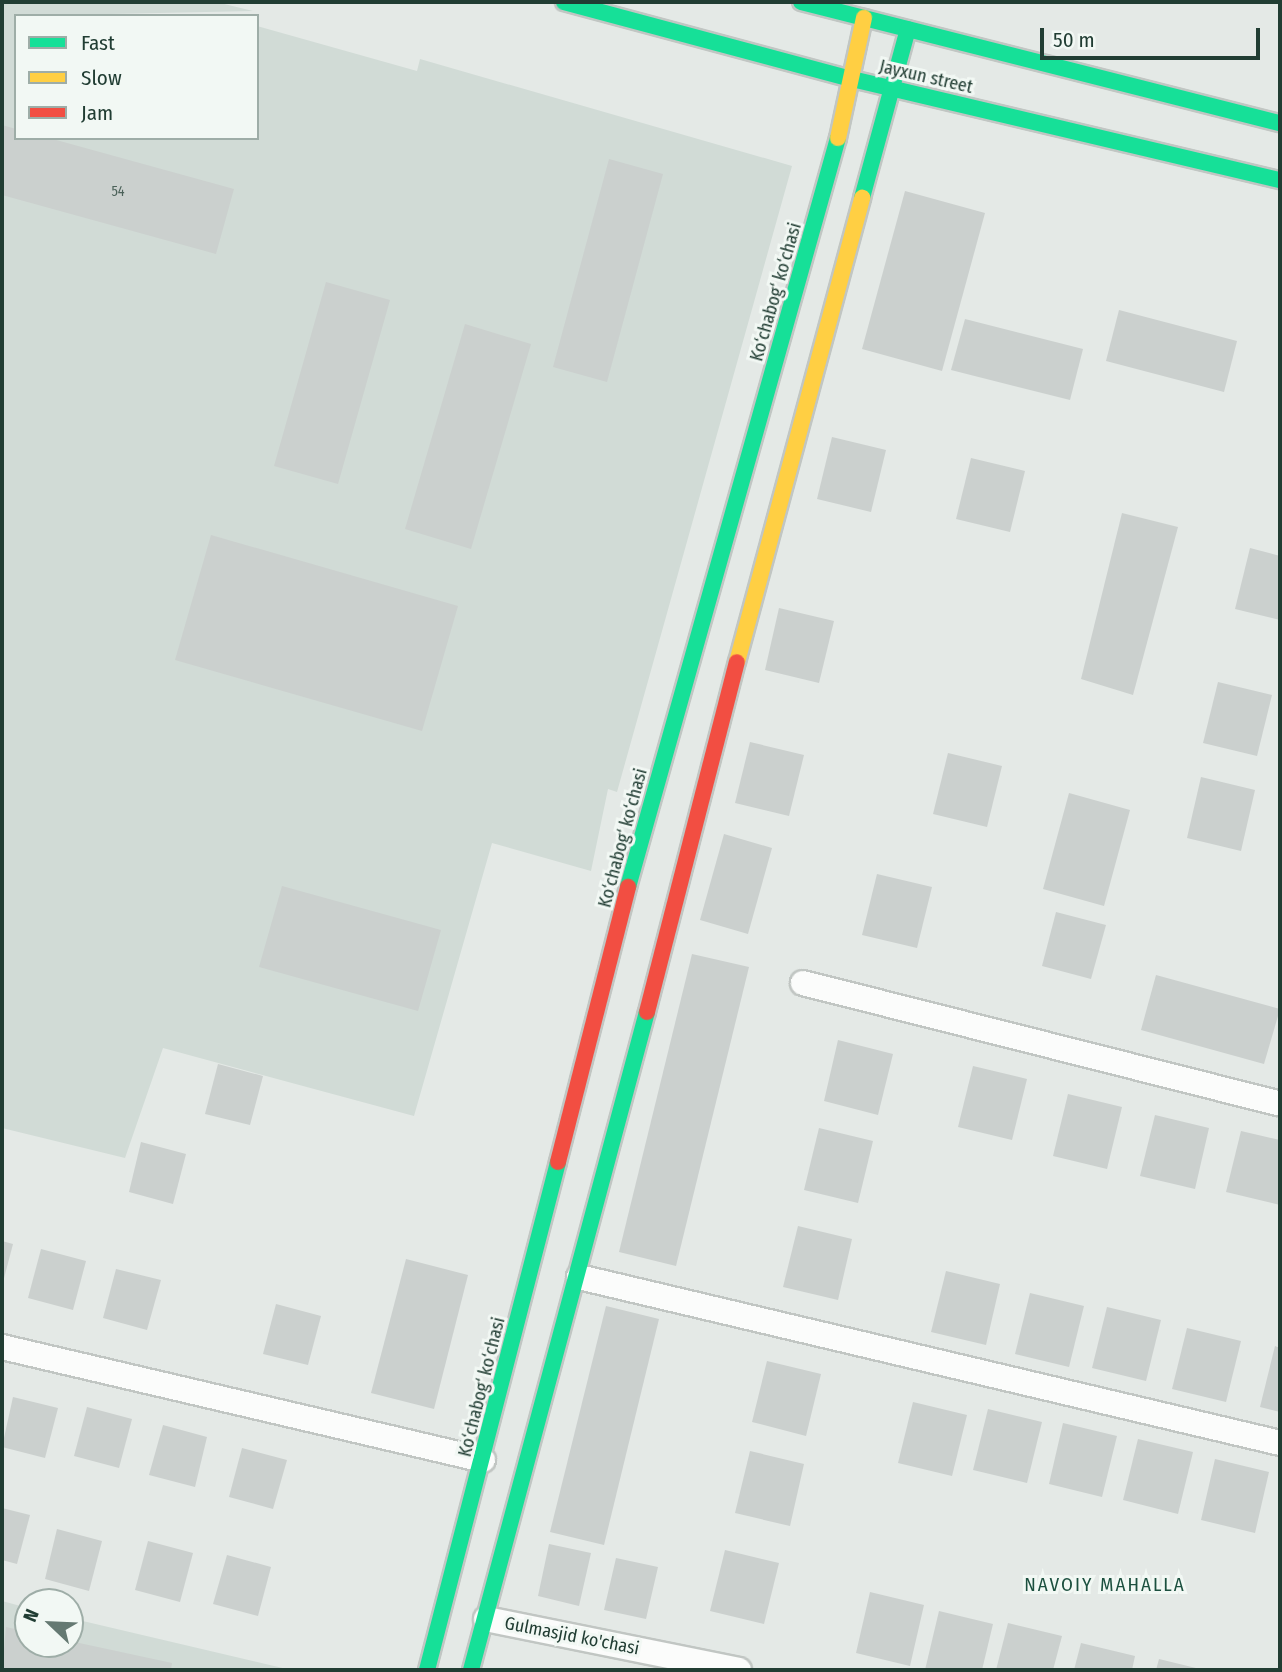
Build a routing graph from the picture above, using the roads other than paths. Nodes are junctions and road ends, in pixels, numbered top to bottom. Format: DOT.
graph roads {
  1 [pos="565,2"];
  2 [pos="801,2"];
  3 [pos="865,10"];
  4 [pos="908,29"];
  5 [pos="852,79"];
  6 [pos="894,89"];
  7 [pos="1280,123"];
  8 [pos="1280,180"];
  9 [pos="634,866"];
  10 [pos="681,881"];
  11 [pos="803,983"];
  12 [pos="1280,1104"];
  13 [pos="579,1277"];
  14 [pos="2,1347"];
  15 [pos="1280,1443"];
  16 [pos="489,1474"];
  17 [pos="525,1487"];
  18 [pos="486,1619"];
  19 [pos="427,1670"];
  20 [pos="471,1670"];
  21 [pos="739,1670"];
  1 -- 5 [label="main road, Jayxun street"];
  2 -- 3 [label="main road"];
  3 -- 4 [label="main road"];
  3 -- 5 [label="main road, Ko‘chabog‘ ko‘chasi"];
  4 -- 6 [label="main road"];
  4 -- 7 [label="main road"];
  5 -- 6 [label="main road, Jayxun street"];
  5 -- 9 [label="main road, Ko‘chabog‘ ko‘chasi"];
  6 -- 8 [label="main road, Jayxun street"];
  6 -- 10 [label="main road"];
  9 -- 10 [label="main road"];
  9 -- 16 [label="main road, Ko‘chabog‘ ko‘chasi"];
  10 -- 13 [label="main road"];
  11 -- 12 [label="street"];
  13 -- 15 [label="street"];
  13 -- 17 [label="main road"];
  14 -- 16 [label="street"];
  16 -- 17 [label="main road"];
  16 -- 19 [label="main road, Ko‘chabog‘ ko‘chasi"];
  17 -- 18 [label="main road"];
  18 -- 20 [label="main road"];
  18 -- 21 [label="street, Gulmasjid ko'chasi"];
}
